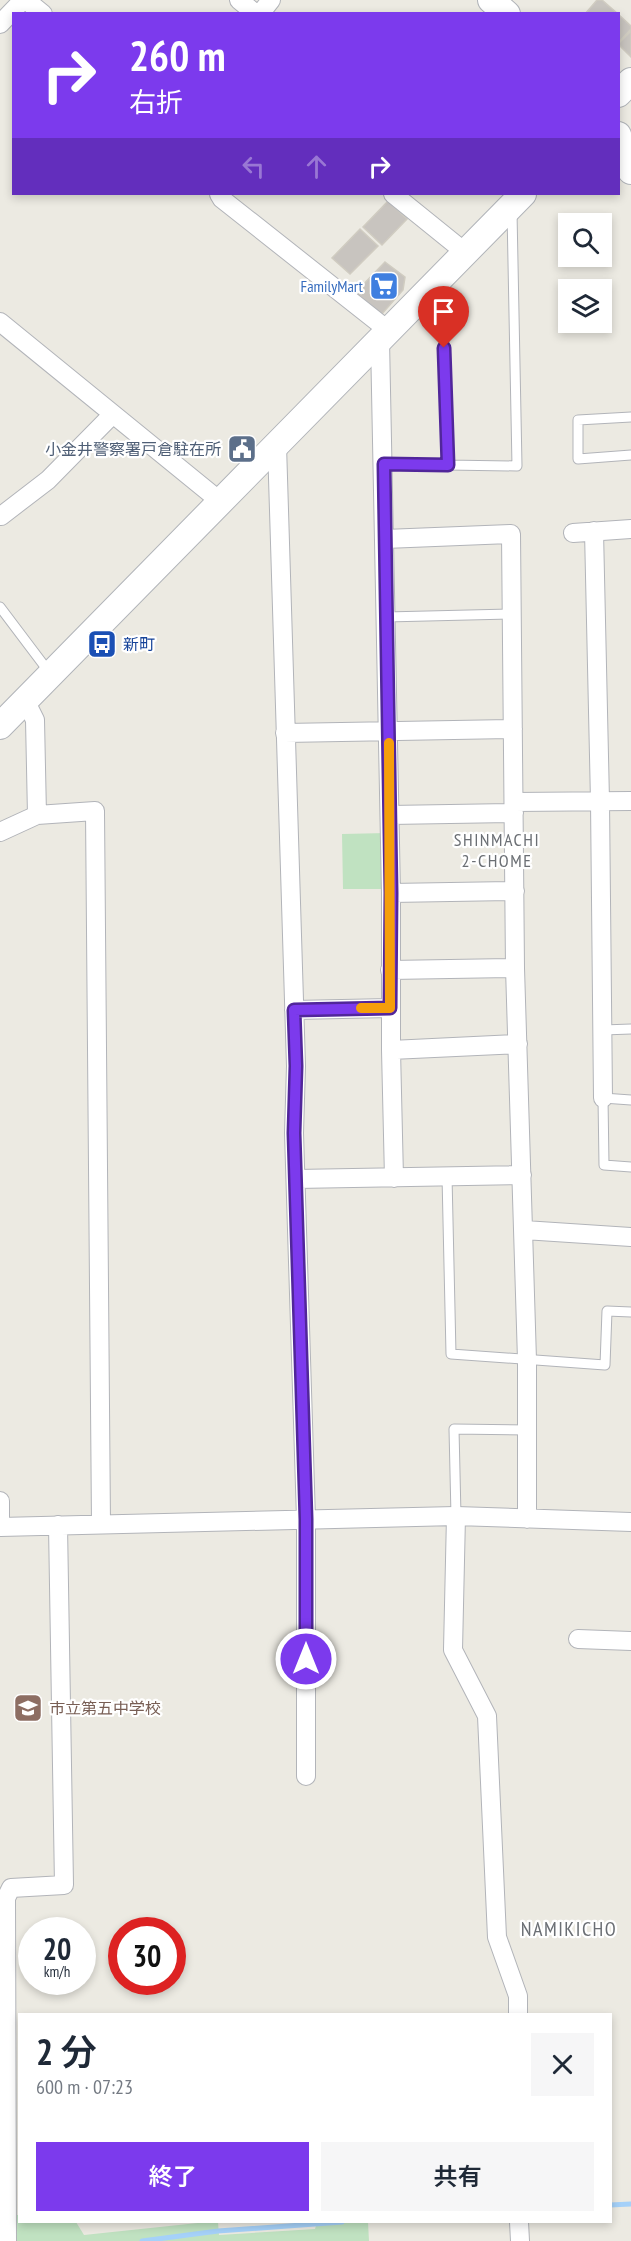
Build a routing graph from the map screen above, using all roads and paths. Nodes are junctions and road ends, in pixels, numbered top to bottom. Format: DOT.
graph roads {
  1 [pos="25,0"];
  2 [pos="239,0"];
  3 [pos="271,0"];
  4 [pos="491,0"];
  5 [pos="12,12"];
  6 [pos="12,12"];
  7 [pos="40,12"];
  8 [pos="255,12"];
  9 [pos="260,12"];
  10 [pos="505,12"];
  11 [pos="0,24"];
  12 [pos="631,81"];
  13 [pos="620,92"];
  14 [pos="620,141"];
  15 [pos="631,171"];
  16 [pos="220,195"];
  17 [pos="403,196"];
  18 [pos="517,200"];
  19 [pos="466,253"];
  20 [pos="441,278"];
  21 [pos="0,322"];
  22 [pos="385,335"];
  23 [pos="113,414"];
  24 [pos="631,417"];
  25 [pos="277,445"];
  26 [pos="631,455"];
  27 [pos="384,464"];
  28 [pos="448,465"];
  29 [pos="221,502"];
  30 [pos="1,516"];
  31 [pos="631,530"];
  32 [pos="594,531"];
  33 [pos="573,533"];
  34 [pos="385,539"];
  35 [pos="0,607"];
  36 [pos="512,614"];
  37 [pos="386,618"];
  38 [pos="51,674"];
  39 [pos="26,700"];
  40 [pos="0,726"];
  41 [pos="513,729"];
  42 [pos="388,731"];
  43 [pos="285,733"];
  44 [pos="600,801"];
  45 [pos="631,801"];
  46 [pos="514,807"];
  47 [pos="390,814"];
  48 [pos="37,815"];
  49 [pos="0,832"];
  50 [pos="515,891"];
  51 [pos="391,893"];
  52 [pos="515,968"];
  53 [pos="390,970"];
  54 [pos="390,1008"];
  55 [pos="294,1010"];
  56 [pos="631,1029"];
  57 [pos="603,1030"];
  58 [pos="518,1044"];
  59 [pos="391,1050"];
  60 [pos="603,1098"];
  61 [pos="631,1100"];
  62 [pos="631,1167"];
  63 [pos="522,1175"];
  64 [pos="447,1176"];
  65 [pos="394,1178"];
  66 [pos="296,1179"];
  67 [pos="524,1230"];
  68 [pos="631,1237"];
  69 [pos="631,1312"];
  70 [pos="527,1360"];
  71 [pos="529,1430"];
  72 [pos="0,1501"];
  73 [pos="456,1516"];
  74 [pos="306,1519"];
  75 [pos="527,1519"];
  76 [pos="631,1522"];
  77 [pos="101,1524"];
  78 [pos="58,1525"];
  79 [pos="0,1527"];
  80 [pos="578,1639"];
  81 [pos="631,1641"];
  82 [pos="306,1776"];
  83 [pos="3,1899"];
  84 [pos="518,2013"];
  85 [pos="519,2223"];
  86 [pos="7,2241"];
  87 [pos="520,2241"];
  1 -- 5 [label="street"];
  1 -- 7 [label="street"];
  2 -- 8 [label="street"];
  3 -- 9 [label="street"];
  4 -- 10 [label="street"];
  6 -- 11 [label="street"];
  12 -- 13 [label="street"];
  14 -- 15 [label="street"];
  16 -- 22 [label="street"];
  17 -- 19 [label="street"];
  18 -- 19 [label="street"];
  18 -- 28 [label="lane"];
  19 -- 20 [label="street"];
  20 -- 22 [label="street"];
  20 -- 28 [label="lane"];
  21 -- 23 [label="street"];
  22 -- 25 [label="street"];
  22 -- 27 [label="street"];
  23 -- 29 [label="street"];
  23 -- 30 [label="street"];
  24 -- 26 [label="lane"];
  25 -- 29 [label="street"];
  25 -- 43 [label="street"];
  27 -- 28 [label="lane"];
  27 -- 34 [label="street"];
  29 -- 38 [label="street"];
  31 -- 32 [label="street"];
  32 -- 33 [label="street"];
  32 -- 44 [label="street"];
  34 -- 36 [label="street"];
  34 -- 37 [label="street"];
  35 -- 38 [label="lane"];
  36 -- 37 [label="lane"];
  36 -- 41 [label="street"];
  37 -- 42 [label="street"];
  38 -- 39 [label="street"];
  39 -- 40 [label="street"];
  39 -- 48 [label="street"];
  41 -- 42 [label="street"];
  41 -- 46 [label="street"];
  42 -- 43 [label="street"];
  42 -- 47 [label="street"];
  43 -- 55 [label="street"];
  44 -- 45 [label="street"];
  44 -- 46 [label="street"];
  44 -- 57 [label="street"];
  46 -- 47 [label="street"];
  46 -- 50 [label="street"];
  47 -- 51 [label="street"];
  48 -- 49 [label="street"];
  48 -- 77 [label="street"];
  50 -- 51 [label="street"];
  50 -- 52 [label="street"];
  51 -- 53 [label="street"];
  52 -- 53 [label="street"];
  52 -- 58 [label="street"];
  53 -- 54 [label="street"];
  54 -- 55 [label="street"];
  54 -- 59 [label="street"];
  55 -- 66 [label="street"];
  56 -- 57 [label="lane"];
  57 -- 60 [label="street"];
  58 -- 59 [label="street"];
  58 -- 63 [label="street"];
  59 -- 65 [label="street"];
  60 -- 61 [label="lane"];
  60 -- 62 [label="lane"];
  63 -- 64 [label="street"];
  63 -- 67 [label="street"];
  64 -- 65 [label="street"];
  64 -- 70 [label="lane"];
  65 -- 66 [label="street"];
  66 -- 74 [label="street"];
  67 -- 68 [label="street"];
  67 -- 70 [label="street"];
  69 -- 70 [label="lane"];
  70 -- 71 [label="street"];
  71 -- 73 [label="lane"];
  71 -- 75 [label="street"];
  72 -- 79 [label="street"];
  73 -- 74 [label="street"];
  73 -- 75 [label="street"];
  73 -- 84 [label="street"];
  74 -- 77 [label="street"];
  74 -- 82 [label="street"];
  75 -- 76 [label="street"];
  77 -- 78 [label="street"];
  78 -- 79 [label="street"];
  78 -- 83 [label="street"];
  80 -- 81 [label="street"];
  83 -- 86 [label="street"];
  85 -- 87 [label="street"];
}
